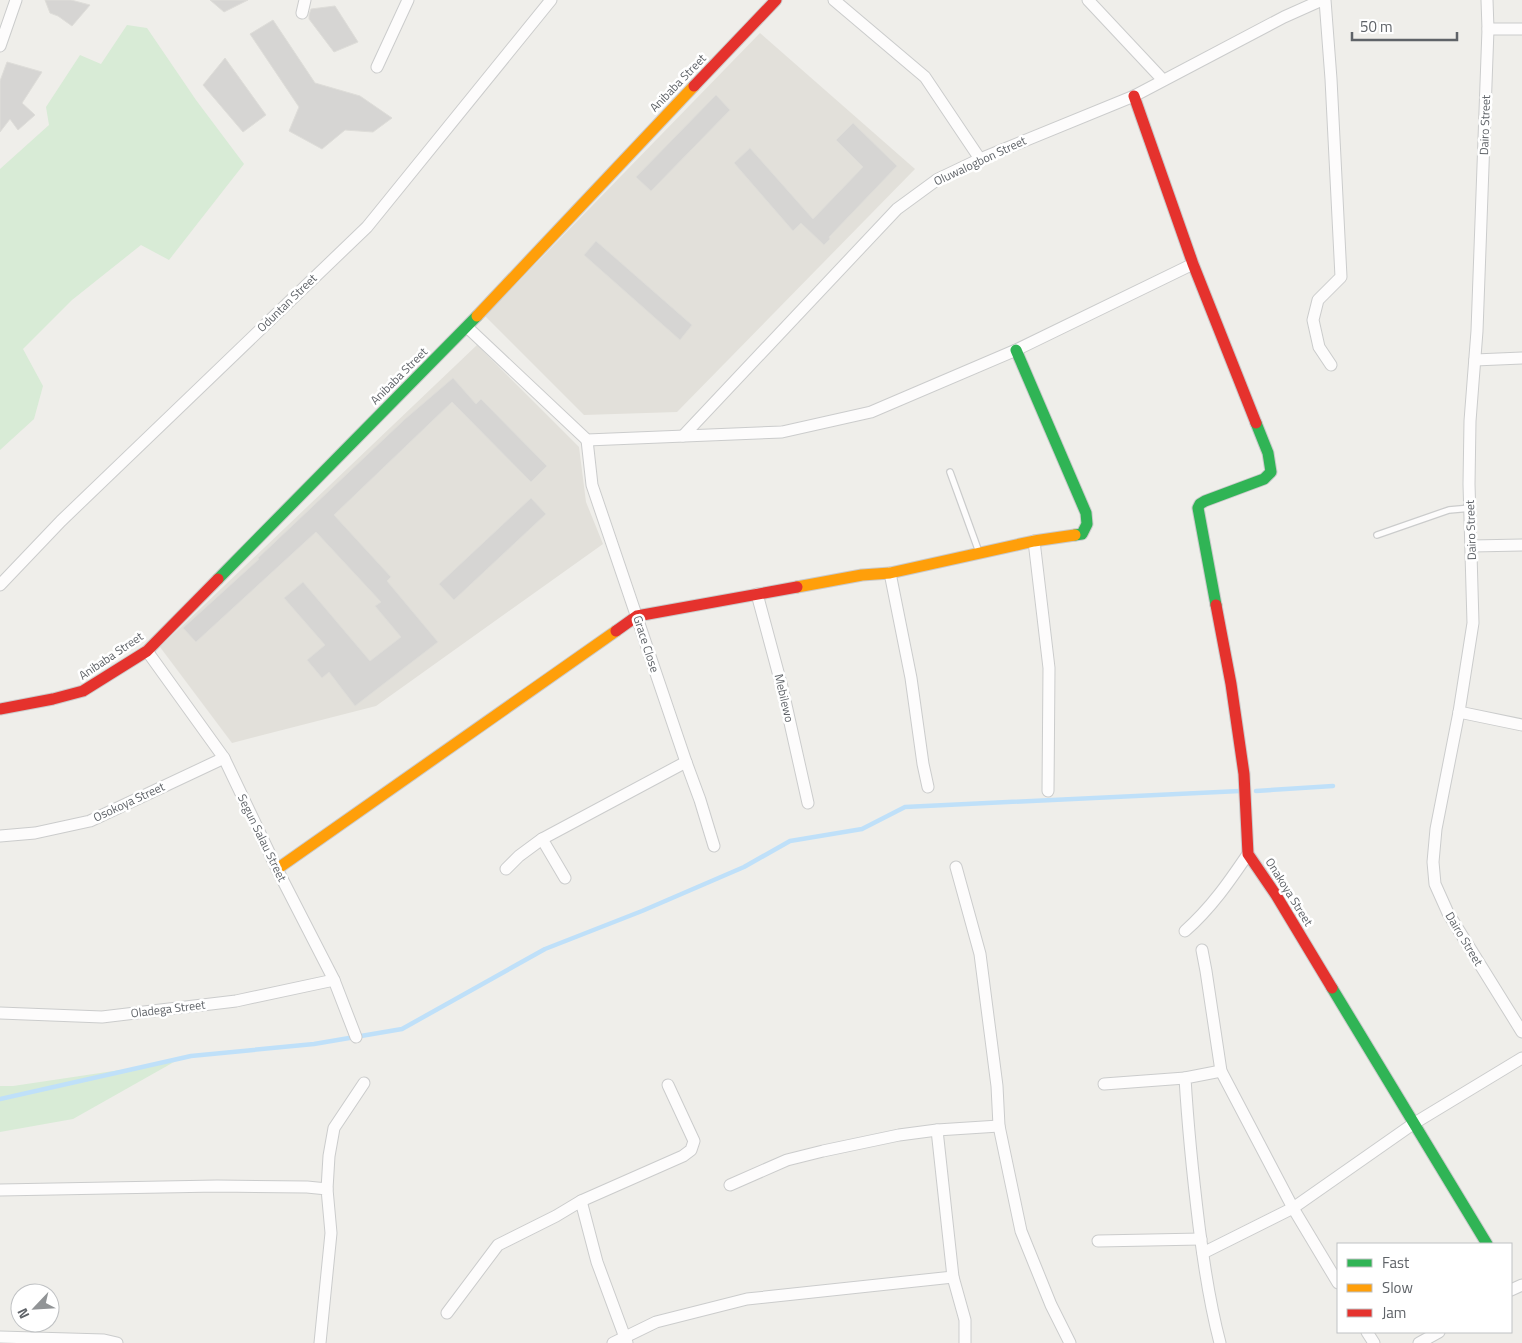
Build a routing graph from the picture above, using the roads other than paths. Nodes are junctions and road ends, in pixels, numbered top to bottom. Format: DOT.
graph roads {
  1 [pos="16,0"];
  2 [pos="305,0"];
  3 [pos="408,0"];
  4 [pos="551,0"];
  5 [pos="776,0"];
  6 [pos="834,0"];
  7 [pos="1088,0"];
  8 [pos="1324,0"];
  9 [pos="1488,0"];
  10 [pos="302,12"];
  11 [pos="1488,29"];
  12 [pos="1522,29"];
  13 [pos="1,43"];
  14 [pos="377,67"];
  15 [pos="1163,80"];
  16 [pos="1134,96"];
  17 [pos="980,159"];
  18 [pos="1193,264"];
  19 [pos="467,326"];
  20 [pos="1016,350"];
  21 [pos="1522,358"];
  22 [pos="1475,360"];
  23 [pos="1331,365"];
  24 [pos="683,436"];
  25 [pos="586,440"];
  26 [pos="950,472"];
  27 [pos="1471,508"];
  28 [pos="1376,535"];
  29 [pos="1034,541"];
  30 [pos="1472,546"];
  31 [pos="1522,546"];
  32 [pos="980,554"];
  33 [pos="890,573"];
  34 [pos="0,585"];
  35 [pos="757,594"];
  36 [pos="637,616"];
  37 [pos="147,651"];
  38 [pos="0,709"];
  39 [pos="1459,712"];
  40 [pos="1522,725"];
  41 [pos="224,758"];
  42 [pos="686,762"];
  43 [pos="928,787"];
  44 [pos="1048,791"];
  45 [pos="808,803"];
  46 [pos="0,836"];
  47 [pos="542,839"];
  48 [pos="714,846"];
  49 [pos="1248,854"];
  50 [pos="956,867"];
  51 [pos="277,869"];
  52 [pos="506,870"];
  53 [pos="565,878"];
  54 [pos="1185,931"];
  55 [pos="1202,950"];
  56 [pos="334,980"];
  57 [pos="0,1013"];
  58 [pos="1522,1032"];
  59 [pos="356,1037"];
  60 [pos="1522,1058"];
  61 [pos="1221,1071"];
  62 [pos="1185,1078"];
  63 [pos="364,1083"];
  64 [pos="1104,1084"];
  65 [pos="668,1085"];
  66 [pos="1413,1124"];
  67 [pos="999,1126"];
  68 [pos="937,1130"];
  69 [pos="730,1185"];
  70 [pos="0,1190"];
  71 [pos="327,1190"];
  72 [pos="581,1201"];
  73 [pos="1293,1208"];
  74 [pos="1201,1239"];
  75 [pos="1098,1241"];
  76 [pos="1486,1243"];
  77 [pos="1203,1253"];
  78 [pos="953,1276"];
  79 [pos="1337,1281"];
  80 [pos="447,1313"];
  81 [pos="1437,1333"];
  82 [pos="0,1337"];
  83 [pos="626,1340"];
  84 [pos="117,1343"];
  85 [pos="320,1343"];
  86 [pos="613,1343"];
  87 [pos="965,1343"];
  88 [pos="1070,1343"];
  89 [pos="1220,1343"];
  90 [pos="1419,1343"];
  1 -- 13 [label="street"];
  2 -- 10 [label="street"];
  3 -- 14 [label="street"];
  4 -- 34 [label="street, Oduntan Street"];
  5 -- 19 [label="street, Anibaba Street"];
  6 -- 17 [label="street"];
  7 -- 15 [label="street"];
  8 -- 15 [label="street, Oluwalogbon Street"];
  8 -- 23 [label="street"];
  9 -- 11 [label="street, Dairo Street"];
  11 -- 12 [label="street"];
  11 -- 22 [label="street, Dairo Street"];
  15 -- 16 [label="street, Oluwalogbon Street"];
  16 -- 17 [label="street, Oluwalogbon Street"];
  16 -- 18 [label="street"];
  17 -- 24 [label="street, Oluwalogbon Street"];
  18 -- 20 [label="street"];
  18 -- 49 [label="street, Onakoya Street"];
  19 -- 25 [label="street"];
  19 -- 37 [label="street, Anibaba Street"];
  20 -- 24 [label="street"];
  20 -- 29 [label="street"];
  21 -- 22 [label="street"];
  22 -- 27 [label="street, Dairo Street"];
  24 -- 25 [label="street"];
  25 -- 36 [label="street, Grace Close"];
  26 -- 32 [label="lane"];
  27 -- 28 [label="lane"];
  27 -- 30 [label="street, Dairo Street"];
  29 -- 32 [label="street"];
  29 -- 44 [label="street"];
  30 -- 31 [label="street"];
  30 -- 39 [label="street, Dairo Street"];
  32 -- 33 [label="street"];
  33 -- 35 [label="street"];
  33 -- 43 [label="street"];
  35 -- 36 [label="street"];
  35 -- 45 [label="street, Mebilewo"];
  36 -- 42 [label="street, Grace Close"];
  36 -- 51 [label="street"];
  37 -- 38 [label="street, Anibaba Street"];
  37 -- 41 [label="street, Segun Salau Street"];
  39 -- 40 [label="street"];
  39 -- 58 [label="street, Dairo Street"];
  41 -- 46 [label="street, Osokoya Street"];
  41 -- 51 [label="street, Segun Salau Street"];
  42 -- 47 [label="street"];
  42 -- 48 [label="street, Grace Close"];
  47 -- 52 [label="street"];
  47 -- 53 [label="street"];
  49 -- 54 [label="street"];
  49 -- 66 [label="street, Onakoya Street"];
  50 -- 67 [label="street"];
  51 -- 56 [label="street, Segun Salau Street"];
  55 -- 61 [label="street"];
  56 -- 57 [label="street, Oladega Street"];
  56 -- 59 [label="street, Segun Salau Street"];
  60 -- 66 [label="street"];
  61 -- 62 [label="street"];
  61 -- 73 [label="street"];
  62 -- 64 [label="street"];
  62 -- 74 [label="street"];
  63 -- 71 [label="street"];
  65 -- 72 [label="street"];
  66 -- 73 [label="street"];
  66 -- 76 [label="street, Onakoya Street"];
  67 -- 68 [label="street"];
  67 -- 88 [label="street"];
  68 -- 69 [label="street"];
  68 -- 78 [label="street"];
  70 -- 71 [label="street"];
  71 -- 85 [label="street"];
  72 -- 80 [label="street"];
  72 -- 83 [label="street"];
  73 -- 77 [label="street"];
  73 -- 79 [label="street"];
  74 -- 75 [label="street"];
  74 -- 77 [label="street"];
  77 -- 89 [label="street"];
  78 -- 83 [label="street"];
  78 -- 87 [label="street"];
  81 -- 90 [label="street"];
  82 -- 84 [label="street"];
  83 -- 86 [label="street"];
}
